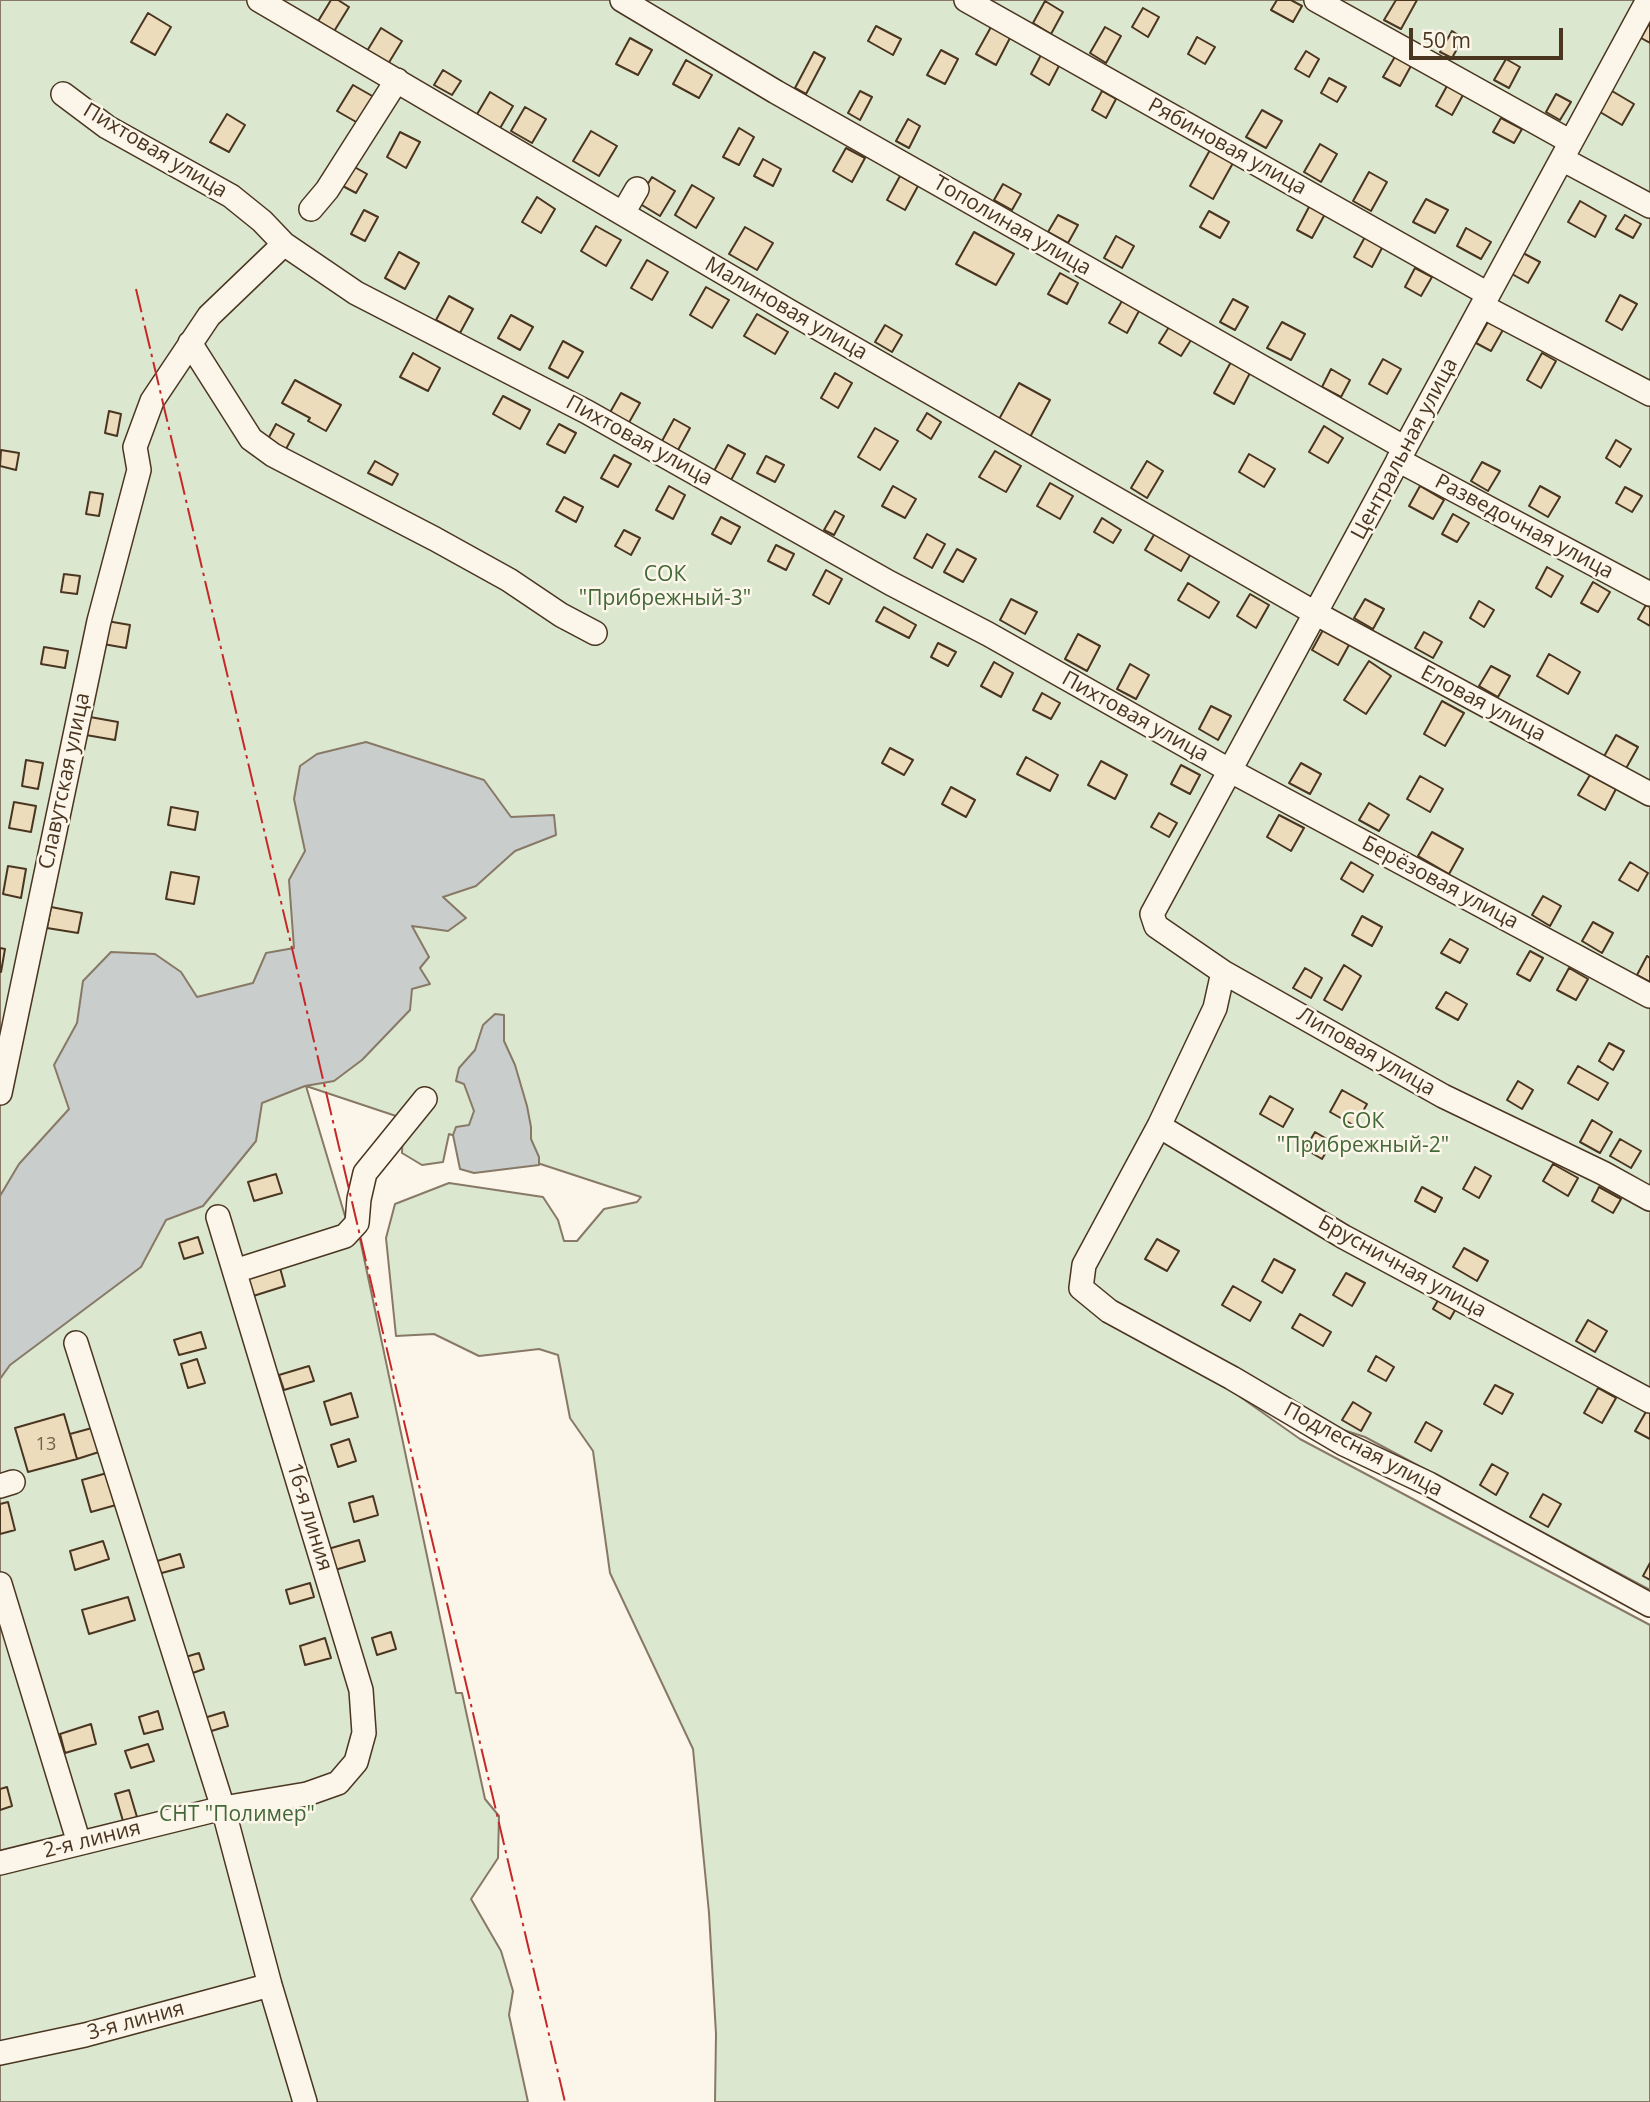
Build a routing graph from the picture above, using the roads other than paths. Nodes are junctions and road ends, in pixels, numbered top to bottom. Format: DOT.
graph roads {
  1 [pos="258,0"];
  2 [pos="622,0"];
  3 [pos="967,0"];
  4 [pos="1316,0"];
  5 [pos="1647,7"];
  6 [pos="397,80"];
  7 [pos="63,94"];
  8 [pos="1566,151"];
  9 [pos="638,189"];
  10 [pos="1650,206"];
  11 [pos="311,209"];
  12 [pos="623,213"];
  13 [pos="284,244"];
  14 [pos="1485,300"];
  15 [pos="190,342"];
  16 [pos="1650,394"];
  17 [pos="1402,454"];
  18 [pos="1650,594"];
  19 [pos="1315,613"];
  20 [pos="595,633"];
  21 [pos="1229,770"];
  22 [pos="1650,794"];
  23 [pos="1160,896"];
  24 [pos="1223,972"];
  25 [pos="1650,996"];
  26 [pos="0,1093"];
  27 [pos="425,1099"];
  28 [pos="1159,1126"];
  29 [pos="1650,1199"];
  30 [pos="218,1217"];
  31 [pos="235,1271"];
  32 [pos="76,1343"];
  33 [pos="1650,1401"];
  34 [pos="0,1584"];
  35 [pos="1650,1605"];
  36 [pos="307,1794"];
  37 [pos="223,1808"];
  38 [pos="79,1843"];
  39 [pos="0,1863"];
  40 [pos="270,1985"];
  41 [pos="0,2053"];
  42 [pos="305,2102"];
  1 -- 6 [label="street, Малиновая улица"];
  2 -- 17 [label="street, Тополиная улица"];
  3 -- 14 [label="street, Рябиновая улица"];
  4 -- 8 [label="street"];
  5 -- 8 [label="street, Центральная улица"];
  6 -- 11 [label="street"];
  6 -- 12 [label="street, Малиновая улица"];
  7 -- 13 [label="street, Пихтовая улица"];
  8 -- 10 [label="street"];
  8 -- 14 [label="street, Центральная улица"];
  9 -- 12 [label="street"];
  12 -- 19 [label="street, Малиновая улица"];
  13 -- 15 [label="street, Славутская улица"];
  13 -- 21 [label="street, Пихтовая улица"];
  14 -- 16 [label="street, Рябиновая улица"];
  14 -- 17 [label="street, Центральная улица"];
  15 -- 20 [label="street"];
  15 -- 26 [label="street, Славутская улица"];
  17 -- 18 [label="street, Разведочная улица"];
  17 -- 19 [label="street, Центральная улица"];
  19 -- 21 [label="street, Центральная улица"];
  19 -- 22 [label="street, Еловая улица"];
  21 -- 23 [label="street, Центральная улица"];
  21 -- 25 [label="street, Берёзовая улица"];
  23 -- 24 [label="street, Липовая улица"];
  24 -- 28 [label="street"];
  24 -- 29 [label="street, Липовая улица"];
  27 -- 31 [label="street"];
  28 -- 33 [label="street, Брусничная улица"];
  28 -- 35 [label="street, Подлесная улица"];
  30 -- 31 [label="street, 16-я линия"];
  31 -- 36 [label="street, 16-я линия"];
  32 -- 37 [label="street"];
  34 -- 38 [label="street"];
  36 -- 37 [label="street, 2-я линия"];
  37 -- 38 [label="street, 2-я линия"];
  37 -- 40 [label="street"];
  38 -- 39 [label="street, 2-я линия"];
  40 -- 41 [label="street, 3-я линия"];
  40 -- 42 [label="street"];
}
